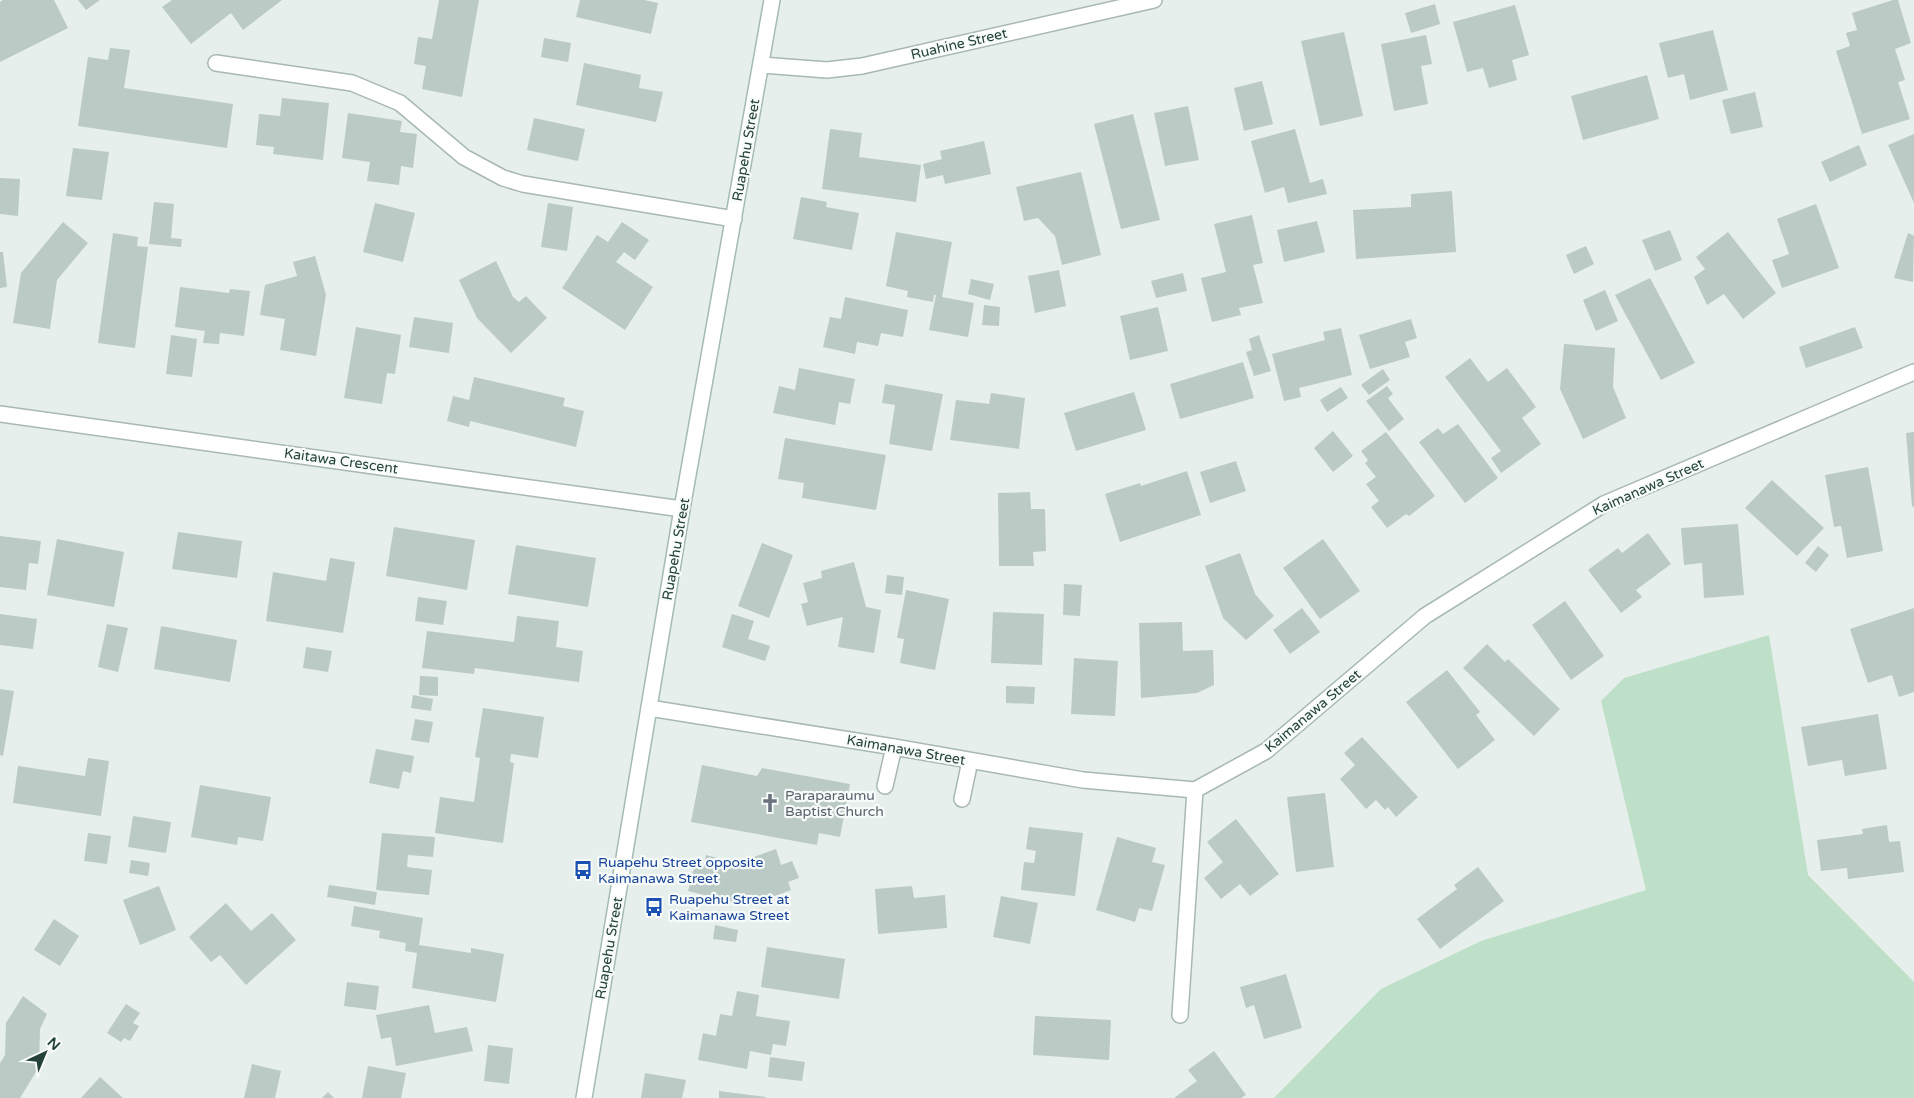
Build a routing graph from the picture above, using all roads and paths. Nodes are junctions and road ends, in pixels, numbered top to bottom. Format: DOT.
graph roads {
  1 [pos="772,0"];
  2 [pos="1154,0"];
  3 [pos="216,63"];
  4 [pos="761,65"];
  5 [pos="734,218"];
  6 [pos="1914,372"];
  7 [pos="0,414"];
  8 [pos="682,509"];
  9 [pos="649,708"];
  10 [pos="894,747"];
  11 [pos="970,761"];
  12 [pos="885,786"];
  13 [pos="1195,790"];
  14 [pos="962,799"];
  15 [pos="1180,1014"];
  16 [pos="584,1098"];
  1 -- 4 [label="street, Ruapehu Street"];
  2 -- 4 [label="street, Ruahine Street"];
  3 -- 5 [label="street"];
  4 -- 5 [label="street, Ruapehu Street"];
  5 -- 8 [label="street, Ruapehu Street"];
  6 -- 13 [label="street, Kaimanawa Street"];
  7 -- 8 [label="street, Kaitawa Crescent"];
  8 -- 9 [label="street, Ruapehu Street"];
  9 -- 10 [label="street, Kaimanawa Street"];
  9 -- 16 [label="street, Ruapehu Street"];
  10 -- 11 [label="street, Kaimanawa Street"];
  10 -- 12 [label="street"];
  11 -- 13 [label="street, Kaimanawa Street"];
  11 -- 14 [label="street"];
  13 -- 15 [label="street"];
}
